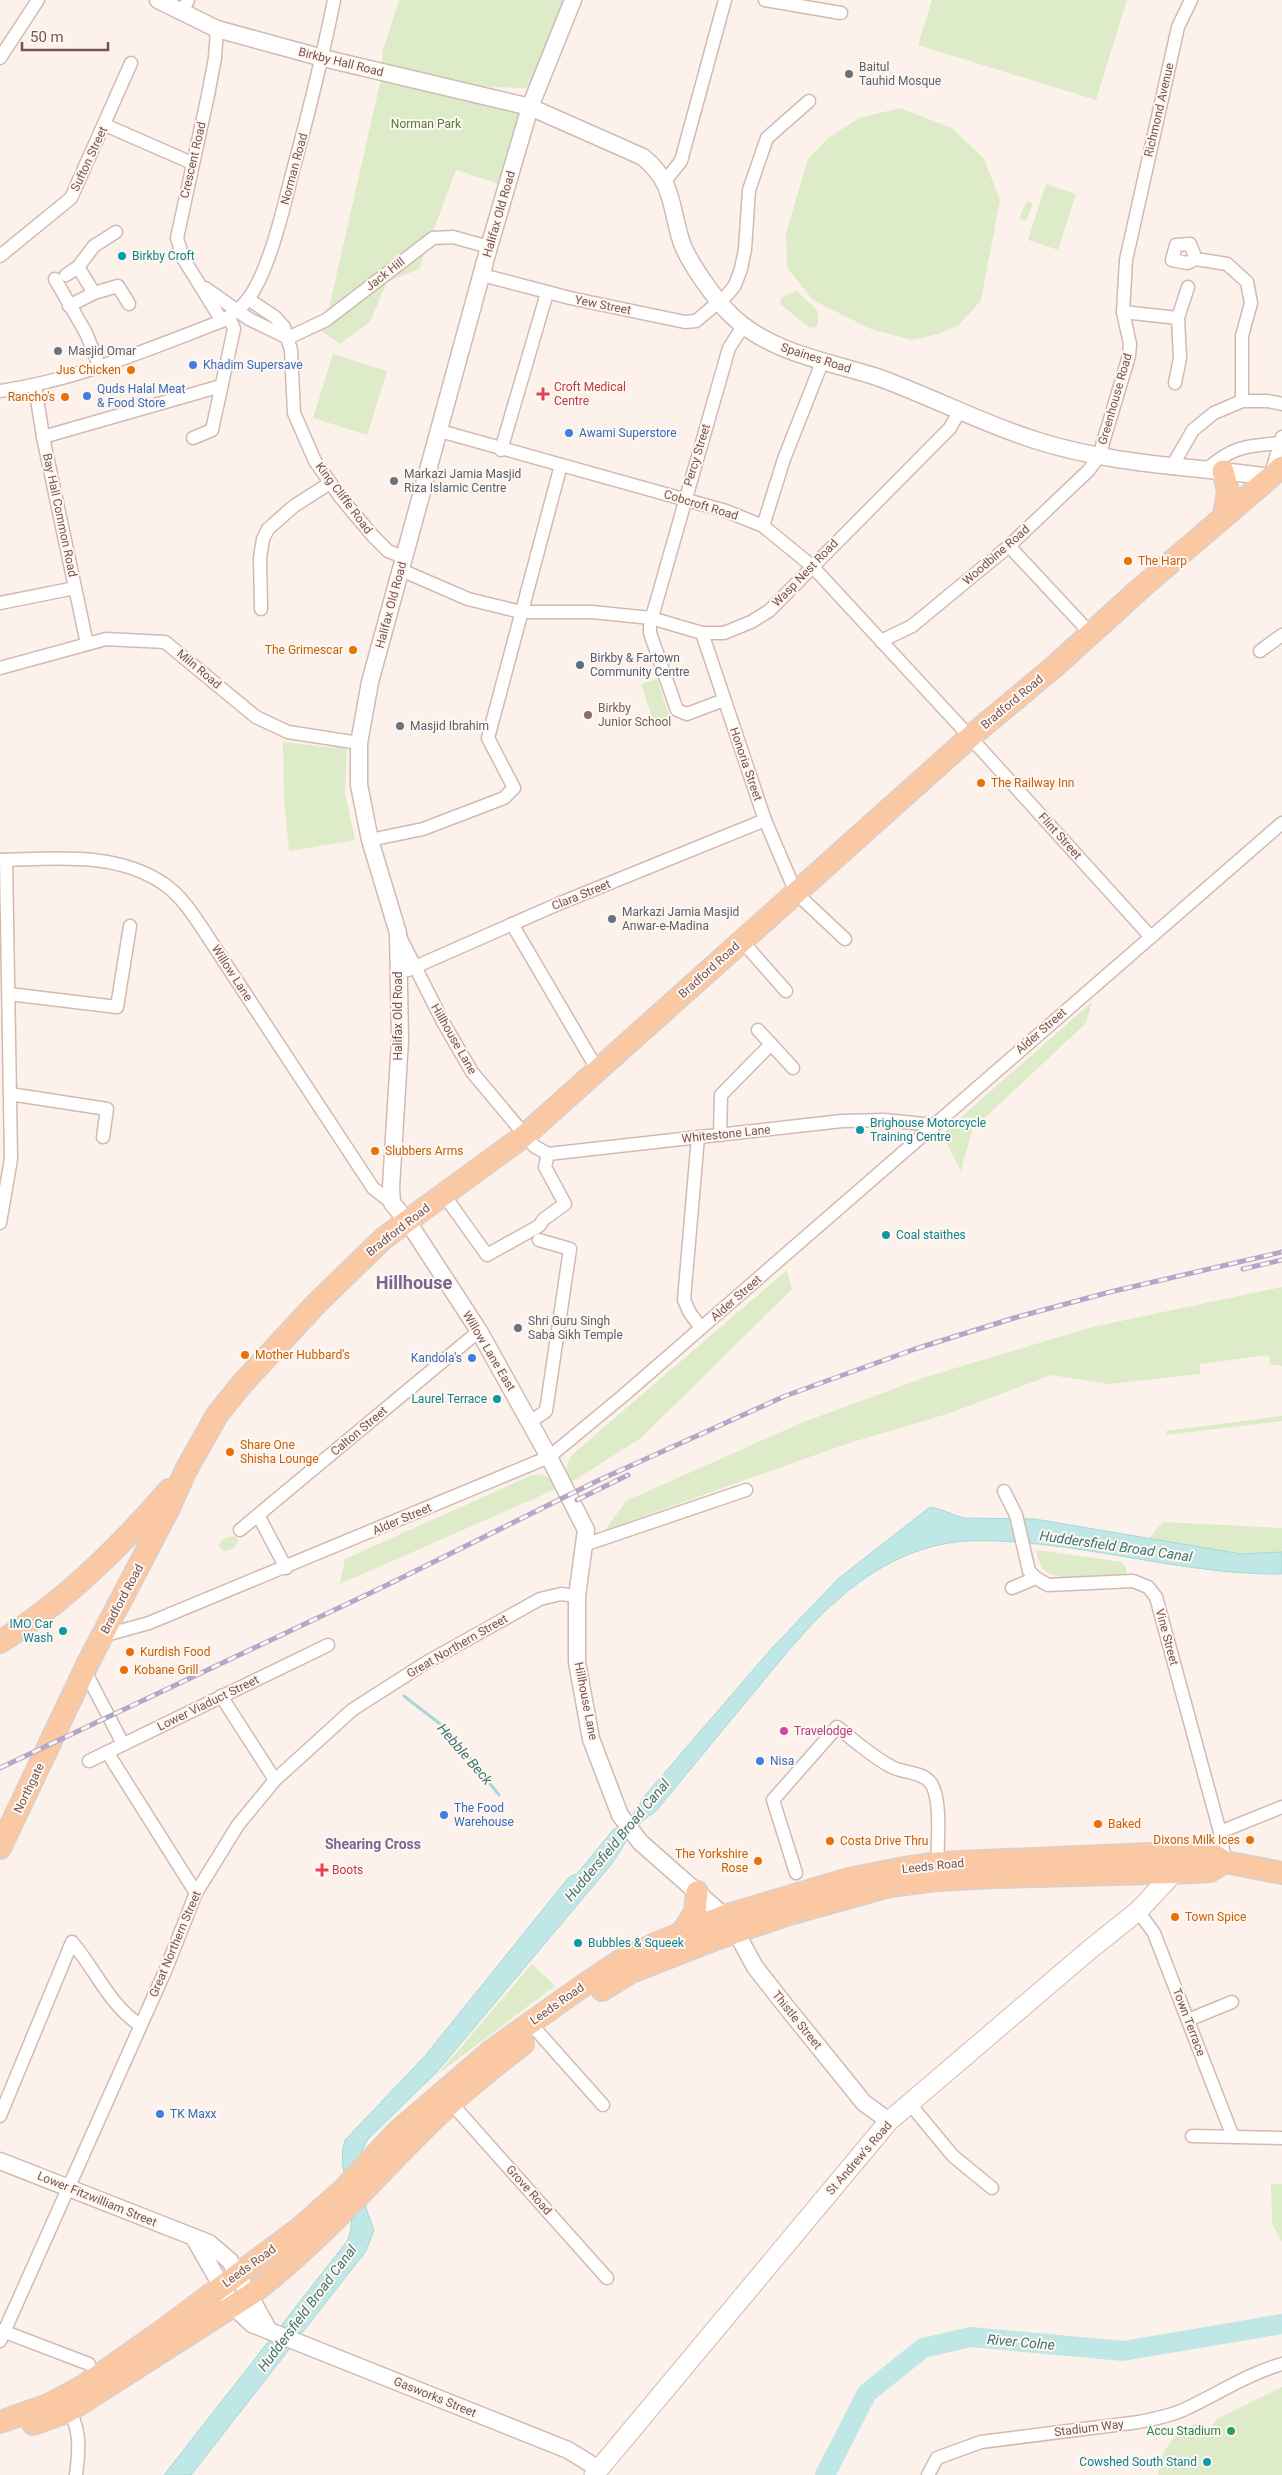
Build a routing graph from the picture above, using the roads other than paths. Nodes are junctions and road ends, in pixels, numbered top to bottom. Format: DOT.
graph roads {
  1 [pos="38,0"];
  2 [pos="158,0"];
  3 [pos="334,0"];
  4 [pos="573,0"];
  5 [pos="725,0"];
  6 [pos="765,0"];
  7 [pos="1192,0"];
  8 [pos="185,6"];
  9 [pos="841,13"];
  10 [pos="217,29"];
  11 [pos="0,58"];
  12 [pos="323,58"];
  13 [pos="131,63"];
  14 [pos="809,101"];
  15 [pos="530,108"];
  16 [pos="104,125"];
  17 [pos="192,163"];
  18 [pos="665,181"];
  19 [pos="1134,222"];
  20 [pos="116,232"];
  21 [pos="489,247"];
  22 [pos="0,256"];
  23 [pos="1196,259"];
  24 [pos="81,262"];
  25 [pos="482,275"];
  26 [pos="201,285"];
  27 [pos="1188,287"];
  28 [pos="547,292"];
  29 [pos="94,293"];
  30 [pos="248,299"];
  31 [pos="719,302"];
  32 [pos="129,304"];
  33 [pos="69,306"];
  34 [pos="1123,312"];
  35 [pos="229,316"];
  36 [pos="1178,318"];
  37 [pos="744,325"];
  38 [pos="288,338"];
  39 [pos="823,360"];
  40 [pos="100,368"];
  41 [pos="1175,383"];
  42 [pos="35,386"];
  43 [pos="220,386"];
  44 [pos="0,391"];
  45 [pos="1242,401"];
  46 [pos="1282,404"];
  47 [pos="960,410"];
  48 [pos="440,431"];
  49 [pos="43,437"];
  50 [pos="193,438"];
  51 [pos="501,450"];
  52 [pos="1099,456"];
  53 [pos="1280,461"];
  54 [pos="561,465"];
  55 [pos="1171,468"];
  56 [pos="1215,470"];
  57 [pos="330,483"];
  58 [pos="683,499"];
  59 [pos="1224,516"];
  60 [pos="763,526"];
  61 [pos="1009,546"];
  62 [pos="402,563"];
  63 [pos="812,566"];
  64 [pos="75,588"];
  65 [pos="0,603"];
  66 [pos="260,608"];
  67 [pos="520,612"];
  68 [pos="650,618"];
  69 [pos="702,634"];
  70 [pos="1088,636"];
  71 [pos="1282,636"];
  72 [pos="881,641"];
  73 [pos="87,644"];
  74 [pos="1260,651"];
  75 [pos="0,668"];
  76 [pos="724,700"];
  77 [pos="970,737"];
  78 [pos="359,743"];
  79 [pos="765,820"];
  80 [pos="1282,823"];
  81 [pos="371,844"];
  82 [pos="3,860"];
  83 [pos="796,893"];
  84 [pos="512,924"];
  85 [pos="130,926"];
  86 [pos="398,933"];
  87 [pos="1150,936"];
  88 [pos="845,939"];
  89 [pos="742,941"];
  90 [pos="415,967"];
  91 [pos="399,974"];
  92 [pos="786,991"];
  93 [pos="9,994"];
  94 [pos="758,1030"];
  95 [pos="771,1044"];
  96 [pos="793,1068"];
  97 [pos="597,1069"];
  98 [pos="10,1094"];
  99 [pos="934,1125"];
  100 [pos="720,1135"];
  101 [pos="524,1136"];
  102 [pos="103,1137"];
  103 [pos="698,1137"];
  104 [pos="548,1154"];
  105 [pos="444,1195"];
  106 [pos="392,1203"];
  107 [pos="408,1222"];
  108 [pos="0,1223"];
  109 [pos="539,1240"];
  110 [pos="701,1328"];
  111 [pos="478,1331"];
  112 [pos="530,1422"];
  113 [pos="549,1457"];
  114 [pos="186,1470"];
  115 [pos="746,1490"];
  116 [pos="1004,1491"];
  117 [pos="258,1515"];
  118 [pos="240,1530"];
  119 [pos="584,1545"];
  120 [pos="286,1568"];
  121 [pos="1036,1578"];
  122 [pos="1012,1588"];
  123 [pos="577,1596"];
  124 [pos="106,1630"];
  125 [pos="0,1642"];
  126 [pos="328,1645"];
  127 [pos="85,1670"];
  128 [pos="221,1696"];
  129 [pos="58,1728"];
  130 [pos="123,1744"];
  131 [pos="107,1752"];
  132 [pos="89,1761"];
  133 [pos="275,1780"];
  134 [pos="1282,1807"];
  135 [pos="1220,1832"];
  136 [pos="0,1846"];
  137 [pos="1225,1862"];
  138 [pos="1171,1863"];
  139 [pos="936,1872"];
  140 [pos="796,1873"];
  141 [pos="1282,1873"];
  142 [pos="818,1888"];
  143 [pos="698,1892"];
  144 [pos="196,1893"];
  145 [pos="778,1900"];
  146 [pos="1138,1911"];
  147 [pos="730,1924"];
  148 [pos="682,1933"];
  149 [pos="1232,2002"];
  150 [pos="1188,2020"];
  151 [pos="140,2025"];
  152 [pos="534,2028"];
  153 [pos="451,2102"];
  154 [pos="864,2103"];
  155 [pos="910,2104"];
  156 [pos="603,2105"];
  157 [pos="0,2116"];
  158 [pos="889,2121"];
  159 [pos="1192,2136"];
  160 [pos="1233,2137"];
  161 [pos="1282,2138"];
  162 [pos="400,2142"];
  163 [pos="870,2144"];
  164 [pos="0,2161"];
  165 [pos="68,2188"];
  166 [pos="992,2188"];
  167 [pos="346,2198"];
  168 [pos="607,2278"];
  169 [pos="230,2280"];
  170 [pos="241,2301"];
  171 [pos="1,2334"];
  172 [pos="88,2364"];
  173 [pos="1282,2364"];
  174 [pos="63,2405"];
  175 [pos="0,2422"];
  176 [pos="0,2436"];
  177 [pos="600,2473"];
  178 [pos="76,2475"];
  179 [pos="928,2475"];
  1 -- 11 [label="street"];
  2 -- 8 [label="street, Birkby Hall Road"];
  3 -- 12 [label="street, Norman Road"];
  4 -- 15 [label="street, Halifax Old Road"];
  5 -- 18 [label="street"];
  6 -- 9 [label="street"];
  7 -- 19 [label="street, Richmond Avenue"];
  8 -- 10 [label="street, Birkby Hall Road"];
  10 -- 12 [label="street, Birkby Hall Road"];
  10 -- 17 [label="street, Crescent Road"];
  12 -- 15 [label="street, Birkby Hall Road"];
  12 -- 30 [label="street, Norman Road"];
  13 -- 16 [label="street, Sufton Street"];
  14 -- 31 [label="street, Yew Street"];
  15 -- 18 [label="street, Spaines Road"];
  15 -- 21 [label="street, Halifax Old Road"];
  16 -- 17 [label="street"];
  16 -- 22 [label="street, Sufton Street"];
  17 -- 26 [label="street, Crescent Road"];
  18 -- 31 [label="street, Spaines Road"];
  19 -- 34 [label="street, Greenhouse Road"];
  20 -- 24 [label="street"];
  21 -- 25 [label="street, Halifax Old Road"];
  21 -- 38 [label="street, Jack Hill"];
  23 -- 45 [label="street"];
  24 -- 29 [label="street"];
  24 -- 33 [label="street"];
  25 -- 28 [label="street, Yew Street"];
  25 -- 48 [label="street, Halifax Old Road"];
  26 -- 35 [label="street, Crescent Road"];
  26 -- 35 [label="street, Crescent Road"];
  27 -- 36 [label="street"];
  28 -- 31 [label="street, Yew Street"];
  28 -- 51 [label="street"];
  29 -- 32 [label="street"];
  29 -- 33 [label="street"];
  30 -- 35 [label="street, Norman Road"];
  30 -- 38 [label="street, King Cliffe Road"];
  31 -- 37 [label="street, Spaines Road"];
  33 -- 40 [label="street"];
  34 -- 36 [label="street"];
  34 -- 52 [label="street, Greenhouse Road"];
  35 -- 38 [label="street"];
  35 -- 40 [label="street"];
  35 -- 43 [label="street"];
  36 -- 41 [label="street"];
  37 -- 39 [label="street, Spaines Road"];
  37 -- 58 [label="street, Percy Street"];
  38 -- 57 [label="street, King Cliffe Road"];
  39 -- 47 [label="street, Spaines Road"];
  39 -- 60 [label="street"];
  40 -- 42 [label="street"];
  42 -- 44 [label="street"];
  42 -- 49 [label="street, Bay Hall Common Road"];
  43 -- 49 [label="street"];
  43 -- 50 [label="street"];
  45 -- 46 [label="street"];
  45 -- 55 [label="street"];
  47 -- 52 [label="street, Spaines Road"];
  47 -- 63 [label="street, Wasp Nest Road"];
  48 -- 51 [label="street, Cobcroft Road"];
  48 -- 62 [label="street, Halifax Old Road"];
  49 -- 64 [label="street, Bay Hall Common Road"];
  51 -- 54 [label="street, Cobcroft Road"];
  52 -- 55 [label="street, Spaines Road"];
  52 -- 61 [label="street, Woodbine Road"];
  53 -- 56 [label="street, Spaines Road"];
  53 -- 56 [label="street"];
  53 -- 59 [label="main road, Bradford Road"];
  54 -- 58 [label="street, Cobcroft Road"];
  54 -- 67 [label="street"];
  55 -- 56 [label="street, Spaines Road"];
  56 -- 59 [label="main road"];
  57 -- 62 [label="street, King Cliffe Road"];
  57 -- 66 [label="street"];
  58 -- 60 [label="street, Cobcroft Road"];
  58 -- 68 [label="street, Percy Street"];
  59 -- 70 [label="main road, Bradford Road"];
  60 -- 63 [label="street, Cobcroft Road"];
  61 -- 70 [label="street"];
  61 -- 72 [label="street, Woodbine Road"];
  62 -- 67 [label="street, Wasp Nest Road"];
  62 -- 78 [label="street, Halifax Old Road"];
  63 -- 69 [label="street, Wasp Nest Road"];
  63 -- 72 [label="street, Cobcroft Road"];
  64 -- 65 [label="street"];
  64 -- 73 [label="street, Bay Hall Common Road"];
  67 -- 68 [label="street, Wasp Nest Road"];
  67 -- 81 [label="street"];
  68 -- 69 [label="street, Wasp Nest Road"];
  68 -- 76 [label="street"];
  69 -- 76 [label="street, Honoria Street"];
  70 -- 77 [label="main road, Bradford Road"];
  71 -- 74 [label="street"];
  72 -- 77 [label="street, Cobcroft Road"];
  73 -- 75 [label="street, Miln Road"];
  73 -- 78 [label="street, Miln Road"];
  76 -- 79 [label="street, Honoria Street"];
  77 -- 83 [label="main road, Bradford Road"];
  77 -- 87 [label="street, Flint Street"];
  78 -- 81 [label="street, Halifax Old Road"];
  79 -- 83 [label="street, Honoria Street"];
  79 -- 84 [label="street, Clara Street"];
  80 -- 87 [label="street, Alder Street"];
  81 -- 86 [label="street, Halifax Old Road"];
  82 -- 93 [label="street"];
  82 -- 106 [label="street, Willow Lane"];
  83 -- 88 [label="street"];
  83 -- 89 [label="main road, Bradford Road"];
  84 -- 90 [label="street, Clara Street"];
  84 -- 97 [label="street"];
  85 -- 93 [label="street"];
  86 -- 90 [label="street, Hillhouse Lane"];
  86 -- 91 [label="street, Halifax Old Road"];
  87 -- 99 [label="street, Alder Street"];
  89 -- 92 [label="street"];
  89 -- 97 [label="main road, Bradford Road"];
  90 -- 91 [label="street, Clara Street"];
  90 -- 101 [label="street, Hillhouse Lane"];
  91 -- 106 [label="street, Halifax Old Road"];
  93 -- 98 [label="street"];
  94 -- 95 [label="street"];
  95 -- 96 [label="street"];
  95 -- 100 [label="street"];
  97 -- 101 [label="main road, Bradford Road"];
  98 -- 102 [label="street"];
  98 -- 108 [label="street"];
  99 -- 100 [label="street, Whitestone Lane"];
  99 -- 110 [label="street, Alder Street"];
  100 -- 103 [label="street, Whitestone Lane"];
  101 -- 104 [label="street"];
  101 -- 105 [label="main road, Bradford Road"];
  103 -- 104 [label="street, Whitestone Lane"];
  103 -- 110 [label="street"];
  104 -- 105 [label="street"];
  105 -- 107 [label="main road, Bradford Road"];
  106 -- 107 [label="street"];
  107 -- 111 [label="street, Willow Lane East"];
  107 -- 114 [label="main road, Bradford Road"];
  109 -- 112 [label="street"];
  110 -- 113 [label="street, Alder Street"];
  111 -- 112 [label="street, Willow Lane East"];
  111 -- 117 [label="street, Calton Street"];
  112 -- 113 [label="street, Willow Lane East"];
  113 -- 119 [label="street, Hillhouse Lane"];
  113 -- 120 [label="street, Alder Street"];
  114 -- 124 [label="main road, Bradford Road"];
  114 -- 125 [label="main road, Bradford Road"];
  115 -- 119 [label="street"];
  116 -- 121 [label="street"];
  117 -- 118 [label="street, Calton Street"];
  117 -- 120 [label="street"];
  119 -- 123 [label="street, Hillhouse Lane"];
  120 -- 124 [label="street, Alder Street"];
  121 -- 122 [label="street"];
  121 -- 135 [label="street, Vine Street"];
  123 -- 133 [label="street, Great Northern Street"];
  123 -- 143 [label="street, Hillhouse Lane"];
  124 -- 127 [label="main road, Bradford Road"];
  126 -- 128 [label="street, Lower Viaduct Street"];
  127 -- 129 [label="main road, Bradford Road"];
  127 -- 130 [label="street"];
  128 -- 130 [label="street, Lower Viaduct Street"];
  128 -- 133 [label="street"];
  129 -- 136 [label="main road, Northgate"];
  130 -- 131 [label="street, Lower Viaduct Street"];
  131 -- 132 [label="street, Lower Viaduct Street"];
  131 -- 144 [label="street"];
  133 -- 144 [label="street, Great Northern Street"];
  134 -- 135 [label="street"];
  135 -- 137 [label="street, Vine Street"];
  137 -- 138 [label="main road, Leeds Road"];
  137 -- 141 [label="main road, Leeds Road"];
  138 -- 139 [label="main road, Leeds Road"];
  138 -- 146 [label="main road, St Andrew's Road"];
  139 -- 140 [label="street"];
  139 -- 142 [label="main road, Leeds Road"];
  139 -- 147 [label="main road, Leeds Road"];
  140 -- 142 [label="street"];
  140 -- 145 [label="street"];
  142 -- 145 [label="main road, Leeds Road"];
  143 -- 147 [label="street, Hillhouse Lane"];
  143 -- 148 [label="main road"];
  144 -- 151 [label="street, Great Northern Street"];
  145 -- 147 [label="main road, Leeds Road"];
  146 -- 150 [label="street, Town Terrace"];
  146 -- 155 [label="main road, St Andrew's Road"];
  147 -- 148 [label="main road, Leeds Road"];
  147 -- 152 [label="main road, Leeds Road"];
  147 -- 154 [label="street, Thistle Street"];
  148 -- 152 [label="main road, Leeds Road"];
  149 -- 150 [label="street"];
  150 -- 160 [label="street, Town Terrace"];
  151 -- 157 [label="street"];
  151 -- 165 [label="street, Great Northern Street"];
  152 -- 153 [label="main road, Leeds Road"];
  152 -- 156 [label="street"];
  152 -- 162 [label="main road, Leeds Road"];
  153 -- 162 [label="main road, Leeds Road"];
  153 -- 168 [label="street, Grove Road"];
  154 -- 158 [label="street, Thistle Street"];
  154 -- 163 [label="street, Thistle Street"];
  155 -- 158 [label="main road, St Andrew's Road"];
  155 -- 166 [label="street"];
  158 -- 163 [label="main road, St Andrew's Road"];
  159 -- 160 [label="street"];
  160 -- 161 [label="street"];
  162 -- 167 [label="main road, Leeds Road"];
  163 -- 177 [label="main road, St Andrew's Road"];
  164 -- 165 [label="street, Lower Fitzwilliam Street"];
  165 -- 169 [label="street, Lower Fitzwilliam Street"];
  165 -- 171 [label="street, Great Northern Street"];
  167 -- 169 [label="main road, Leeds Road"];
  167 -- 170 [label="main road, Leeds Road"];
  169 -- 170 [label="street, Lower Fitzwilliam Street"];
  169 -- 174 [label="main road, Leeds Road"];
  170 -- 174 [label="main road, Leeds Road"];
  170 -- 177 [label="street, Gasworks Street"];
  171 -- 172 [label="street"];
  173 -- 179 [label="street, Stadium Way"];
  174 -- 175 [label="main road, Leeds Road"];
  174 -- 176 [label="main road, Leeds Road"];
  174 -- 178 [label="street"];
}
